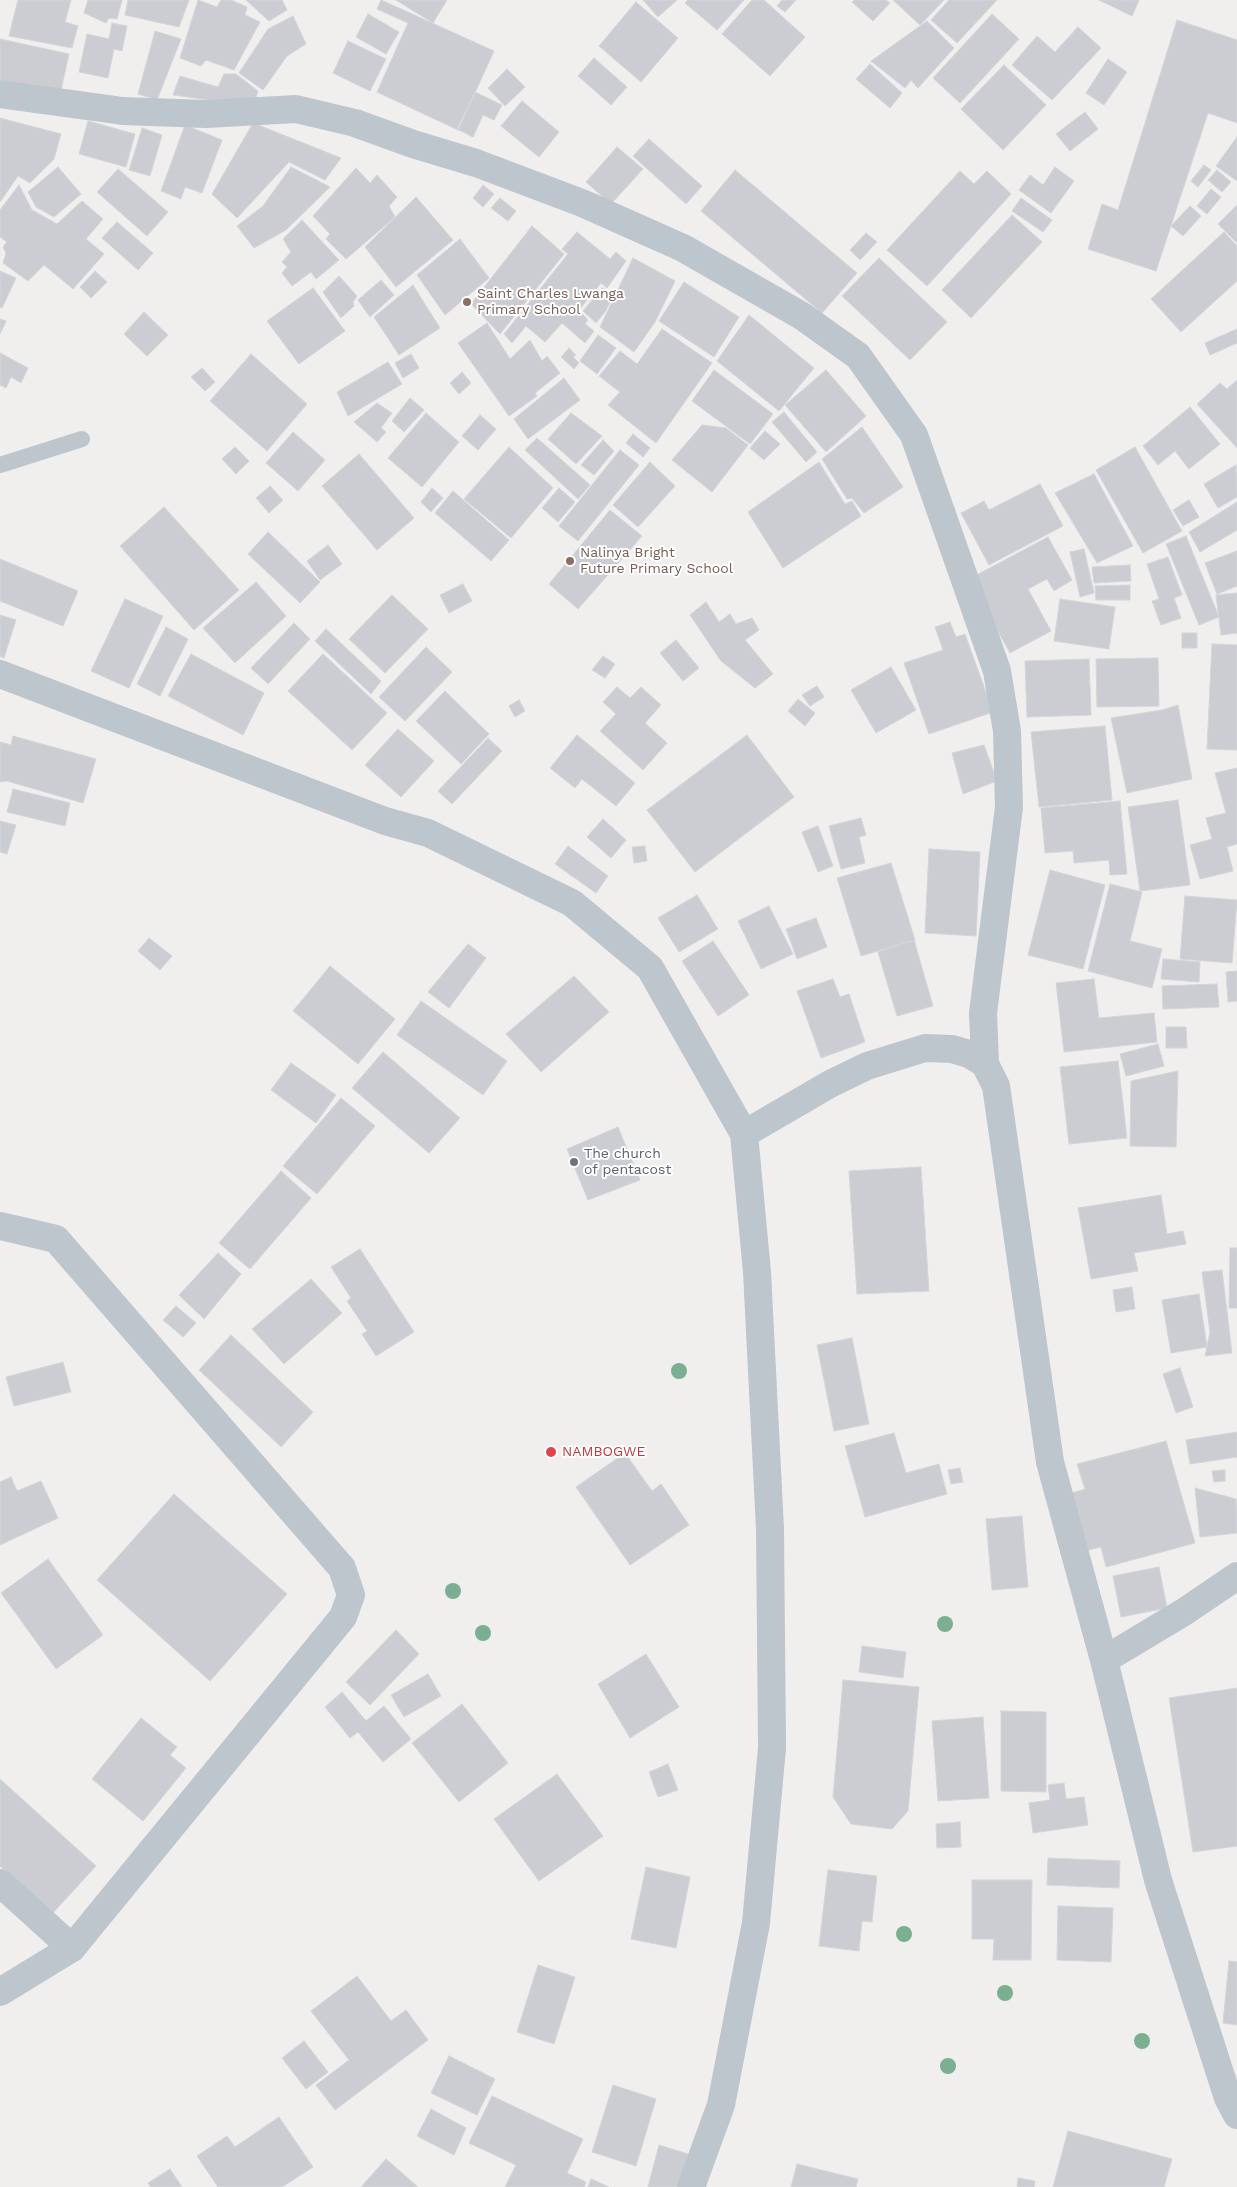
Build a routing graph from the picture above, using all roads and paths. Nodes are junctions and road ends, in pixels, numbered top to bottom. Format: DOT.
graph roads {
  1 [pos="0,94"];
  2 [pos="82,438"];
  3 [pos="0,465"];
  4 [pos="0,674"];
  5 [pos="985,1064"];
  6 [pos="744,1134"];
  7 [pos="0,1226"];
  8 [pos="1237,1576"];
  9 [pos="1104,1660"];
  10 [pos="0,1883"];
  11 [pos="72,1948"];
  12 [pos="0,1992"];
  13 [pos="1237,2115"];
  14 [pos="691,2187"];
  1 -- 5 [label="street"];
  2 -- 3 [label="lane"];
  4 -- 6 [label="street"];
  5 -- 6 [label="street"];
  5 -- 9 [label="street"];
  6 -- 14 [label="street"];
  7 -- 11 [label="street"];
  8 -- 9 [label="street"];
  9 -- 13 [label="street"];
  10 -- 11 [label="street"];
  11 -- 12 [label="street"];
}
